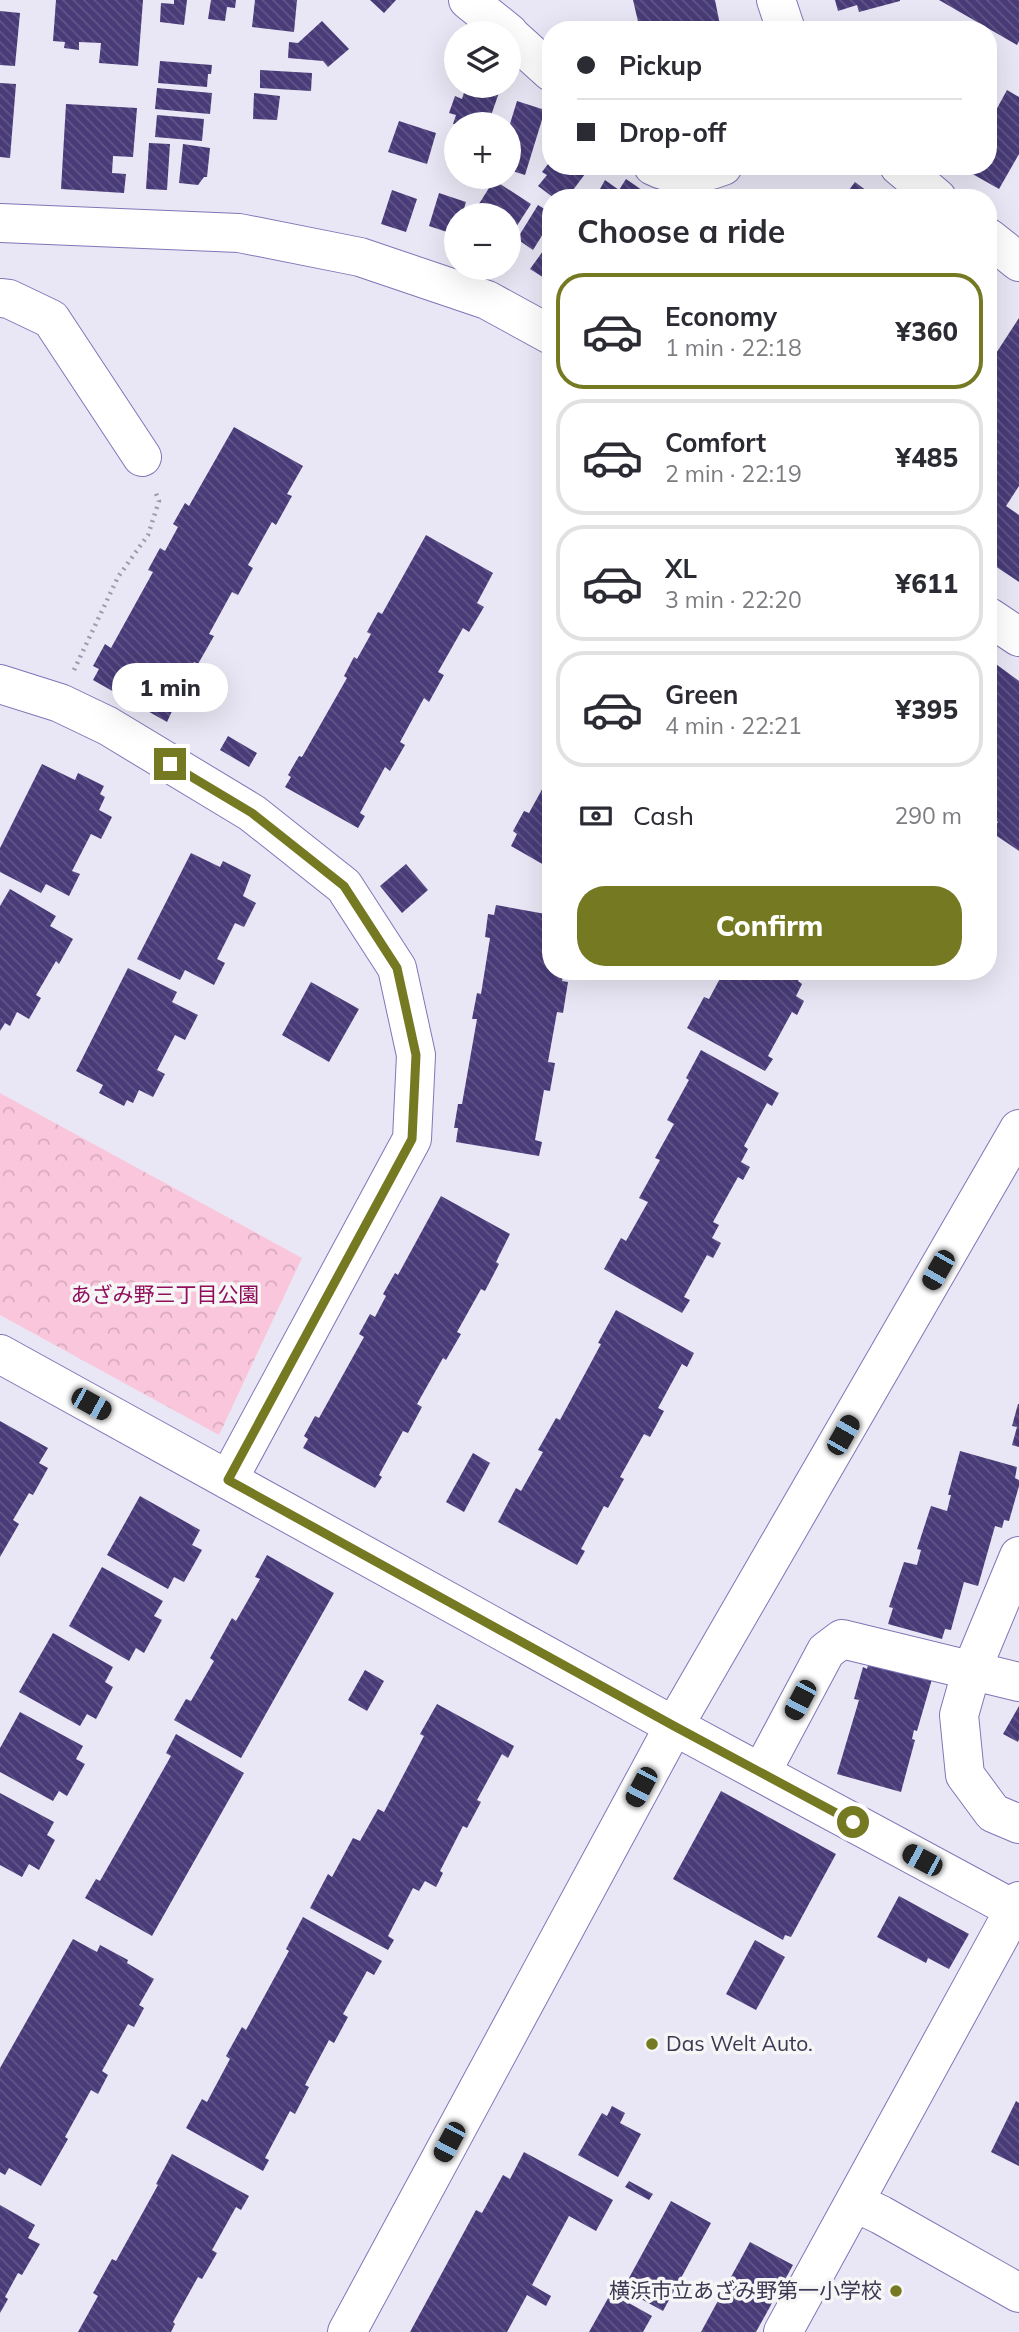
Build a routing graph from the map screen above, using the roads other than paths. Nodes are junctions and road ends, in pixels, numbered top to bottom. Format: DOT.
graph roads {
  1 [pos="468,0"];
  2 [pos="776,0"];
  3 [pos="493,21"];
  4 [pos="783,21"];
  5 [pos="521,45"];
  6 [pos="542,64"];
  7 [pos="910,175"];
  8 [pos="926,189"];
  9 [pos="0,223"];
  10 [pos="997,244"];
  11 [pos="1019,262"];
  12 [pos="0,298"];
  13 [pos="542,330"];
  14 [pos="142,457"];
  15 [pos="997,622"];
  16 [pos="1019,637"];
  17 [pos="0,684"];
  18 [pos="1019,1129"];
  19 [pos="0,1354"];
  20 [pos="228,1480"];
  21 [pos="1019,1556"];
  22 [pos="972,1669"];
  23 [pos="1019,1682"];
  24 [pos="674,1726"];
  25 [pos="761,1773"];
  26 [pos="1019,1824"];
  27 [pos="1018,1907"];
  28 [pos="856,2203"];
  29 [pos="1019,2293"];
  30 [pos="347,2332"];
  31 [pos="783,2332"];
  1 -- 3 [label="street"];
  2 -- 4 [label="street"];
  5 -- 6 [label="street"];
  7 -- 8 [label="street"];
  9 -- 13 [label="street"];
  10 -- 11 [label="street"];
  12 -- 14 [label="street"];
  15 -- 16 [label="street"];
  17 -- 20 [label="street"];
  18 -- 24 [label="street"];
  19 -- 20 [label="street"];
  20 -- 24 [label="street"];
  21 -- 22 [label="street"];
  22 -- 23 [label="street"];
  22 -- 25 [label="street"];
  22 -- 26 [label="street"];
  24 -- 25 [label="street"];
  24 -- 30 [label="street"];
  25 -- 27 [label="street"];
  27 -- 28 [label="street"];
  28 -- 29 [label="street"];
  28 -- 31 [label="street"];
}
